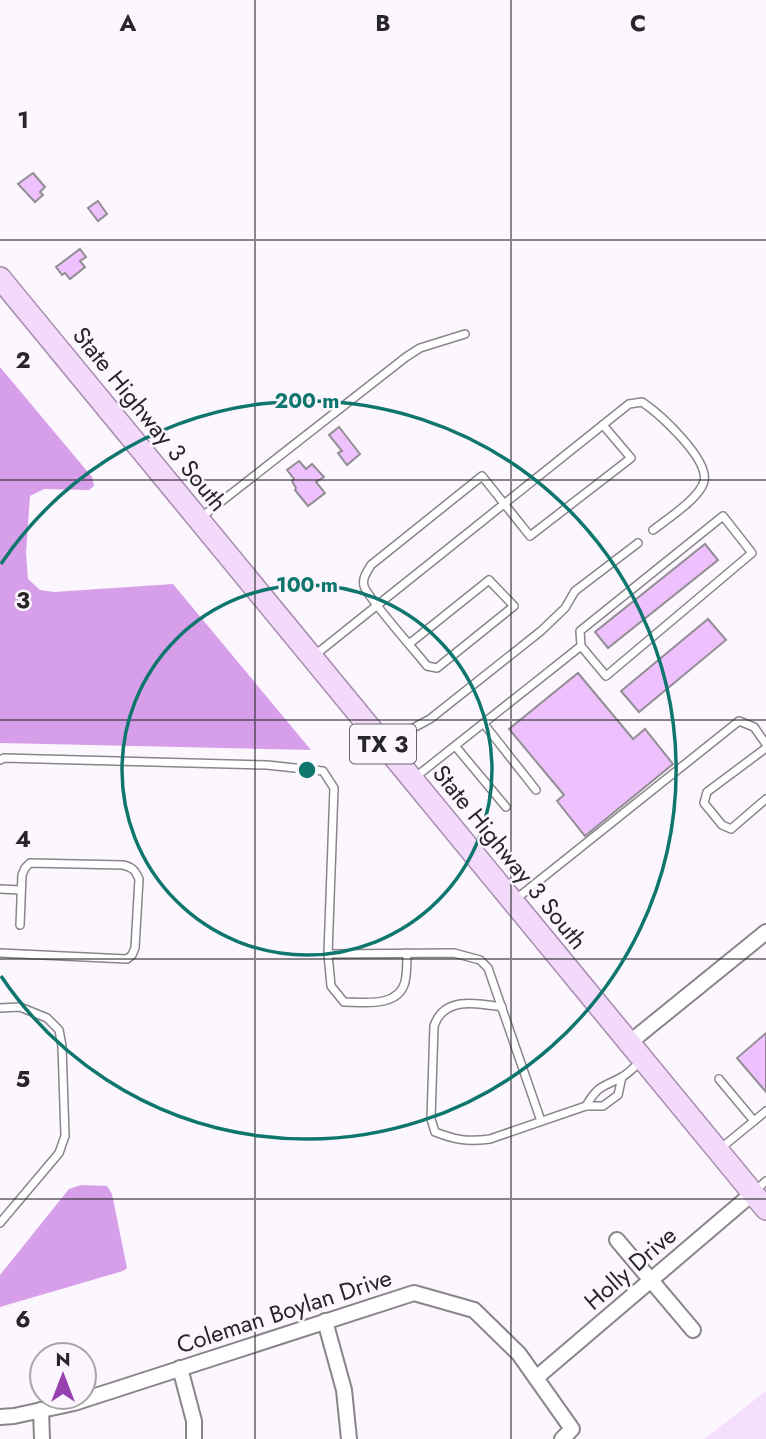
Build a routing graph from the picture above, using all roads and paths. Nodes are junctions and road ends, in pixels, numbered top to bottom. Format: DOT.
graph roads {
  1 [pos="0,278"];
  2 [pos="465,334"];
  3 [pos="603,425"];
  4 [pos="503,503"];
  5 [pos="199,520"];
  6 [pos="653,530"];
  7 [pos="638,543"];
  8 [pos="378,605"];
  9 [pos="409,644"];
  10 [pos="580,646"];
  11 [pos="312,657"];
  12 [pos="484,724"];
  13 [pos="384,744"];
  14 [pos="766,746"];
  15 [pos="456,747"];
  16 [pos="0,760"];
  17 [pos="413,779"];
  18 [pos="536,790"];
  19 [pos="766,800"];
  20 [pos="506,807"];
  21 [pos="0,889"];
  22 [pos="21,890"];
  23 [pos="513,902"];
  24 [pos="20,925"];
  25 [pos="766,932"];
  26 [pos="0,953"];
  27 [pos="407,953"];
  28 [pos="328,954"];
  29 [pos="502,1007"];
  30 [pos="0,1008"];
  31 [pos="629,1043"];
  32 [pos="643,1060"];
  33 [pos="622,1077"];
  34 [pos="719,1079"];
  35 [pos="586,1106"];
  36 [pos="766,1111"];
  37 [pos="541,1121"];
  38 [pos="754,1121"];
  39 [pos="718,1151"];
  40 [pos="762,1194"];
  41 [pos="0,1223"];
  42 [pos="617,1240"];
  43 [pos="652,1279"];
  44 [pos="325,1321"];
  45 [pos="693,1330"];
  46 [pos="180,1368"];
  47 [pos="536,1378"];
  48 [pos="98,1395"];
  49 [pos="35,1411"];
  50 [pos="41,1411"];
  51 [pos="0,1417"];
  52 [pos="567,1434"];
  53 [pos="41,1439"];
  54 [pos="194,1439"];
  55 [pos="349,1439"];
  1 -- 5 [label="main road, State Highway 3 South / TX 3"];
  2 -- 5 [label="lane"];
  3 -- 4 [label="lane"];
  3 -- 4 [label="lane"];
  3 -- 6 [label="lane"];
  4 -- 8 [label="lane"];
  4 -- 8 [label="lane"];
  5 -- 11 [label="main road, State Highway 3 South / TX 3"];
  7 -- 13 [label="lane"];
  8 -- 9 [label="lane"];
  8 -- 11 [label="lane"];
  9 -- 9 [label="lane"];
  10 -- 10 [label="lane"];
  10 -- 12 [label="lane"];
  11 -- 13 [label="main road, State Highway 3 South / TX 3"];
  12 -- 15 [label="lane"];
  12 -- 18 [label="lane"];
  13 -- 17 [label="main road, State Highway 3 South / TX 3"];
  14 -- 19 [label="lane"];
  14 -- 23 [label="lane"];
  15 -- 17 [label="lane"];
  15 -- 20 [label="lane"];
  16 -- 28 [label="lane"];
  17 -- 23 [label="main road, State Highway 3 South / TX 3"];
  21 -- 22 [label="lane"];
  22 -- 24 [label="lane"];
  22 -- 26 [label="lane"];
  23 -- 31 [label="main road, State Highway 3 South / TX 3"];
  25 -- 31 [label="street"];
  27 -- 28 [label="lane"];
  27 -- 28 [label="lane"];
  27 -- 29 [label="lane"];
  29 -- 37 [label="lane"];
  29 -- 37 [label="lane"];
  30 -- 41 [label="lane"];
  31 -- 32 [label="main road, State Highway 3 South / TX 3"];
  32 -- 33 [label="lane"];
  32 -- 39 [label="main road, State Highway 3 South / TX 3"];
  33 -- 35 [label="lane"];
  33 -- 35 [label="lane"];
  34 -- 38 [label="lane"];
  35 -- 37 [label="lane"];
  36 -- 38 [label="lane"];
  38 -- 39 [label="lane"];
  39 -- 40 [label="main road, State Highway 3 South / TX 3"];
  40 -- 43 [label="street, Holly Drive"];
  42 -- 43 [label="street"];
  43 -- 45 [label="street"];
  43 -- 47 [label="street, Holly Drive"];
  44 -- 46 [label="street, Coleman Boylan Drive"];
  44 -- 47 [label="street, Coleman Boylan Drive"];
  44 -- 55 [label="street"];
  46 -- 48 [label="street, Coleman Boylan Drive"];
  46 -- 54 [label="street"];
  47 -- 52 [label="street, Coleman Boylan Drive"];
  49 -- 51 [label="street, Coleman Boylan Drive"];
  50 -- 53 [label="street"];
}
